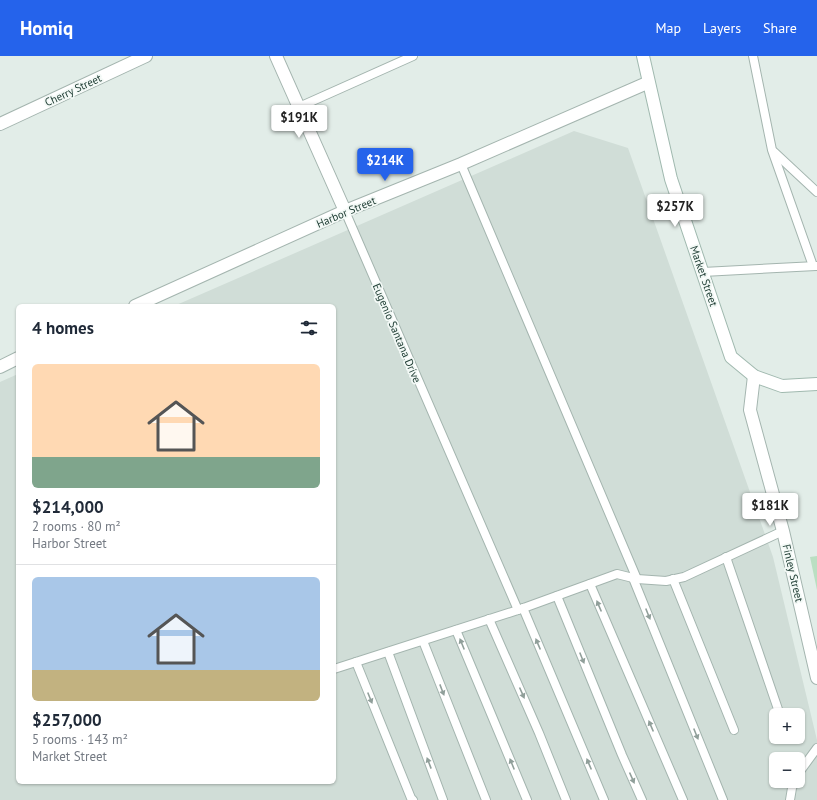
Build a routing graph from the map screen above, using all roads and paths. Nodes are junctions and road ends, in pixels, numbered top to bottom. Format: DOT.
graph roads {
  1 [pos="146,56"];
  2 [pos="276,56"];
  3 [pos="413,56"];
  4 [pos="643,56"];
  5 [pos="753,56"];
  6 [pos="648,83"];
  7 [pos="299,107"];
  8 [pos="0,124"];
  9 [pos="772,150"];
  10 [pos="461,164"];
  11 [pos="817,192"];
  12 [pos="345,211"];
  13 [pos="815,266"];
  14 [pos="703,272"];
  15 [pos="139,304"];
  16 [pos="16,359"];
  17 [pos="0,367"];
  18 [pos="754,376"];
  19 [pos="817,384"];
  20 [pos="783,531"];
  21 [pos="726,558"];
  22 [pos="635,578"];
  23 [pos="673,579"];
  24 [pos="590,584"];
  25 [pos="557,596"];
  26 [pos="520,609"];
  27 [pos="489,619"];
  28 [pos="456,630"];
  29 [pos="424,640"];
  30 [pos="388,652"];
  31 [pos="356,662"];
  32 [pos="336,668"];
  33 [pos="817,678"];
  34 [pos="778,708"];
  35 [pos="734,730"];
  36 [pos="817,748"];
  37 [pos="805,764"];
  38 [pos="792,788"];
  39 [pos="412,799"];
  40 [pos="443,800"];
  41 [pos="486,800"];
  42 [pos="526,800"];
  43 [pos="566,800"];
  44 [pos="604,800"];
  45 [pos="642,800"];
  46 [pos="683,800"];
  47 [pos="723,800"];
  48 [pos="790,800"];
  1 -- 8 [label="street, Cherry Street"];
  2 -- 7 [label="street, Eugenio Santana Drive"];
  3 -- 7 [label="lane"];
  4 -- 6 [label="street, Market Street"];
  5 -- 9 [label="lane"];
  6 -- 10 [label="street, Harbor Street"];
  6 -- 14 [label="street, Market Street"];
  7 -- 12 [label="street, Eugenio Santana Drive"];
  9 -- 11 [label="lane"];
  9 -- 13 [label="lane"];
  10 -- 12 [label="street, Harbor Street"];
  10 -- 22 [label="lane"];
  12 -- 15 [label="street, Harbor Street"];
  12 -- 26 [label="lane, Eugenio Santana Drive"];
  13 -- 14 [label="lane"];
  14 -- 18 [label="street, Market Street"];
  16 -- 17 [label="street"];
  18 -- 19 [label="street, Market Street"];
  18 -- 20 [label="street, Finley Street"];
  20 -- 21 [label="lane"];
  20 -- 33 [label="street, Finley Street"];
  21 -- 23 [label="lane"];
  21 -- 34 [label="lane"];
  22 -- 23 [label="lane"];
  22 -- 24 [label="lane"];
  22 -- 47 [label="lane, one-way"];
  23 -- 35 [label="lane"];
  24 -- 25 [label="lane"];
  46 -- 24 [label="lane, one-way"];
  25 -- 26 [label="lane"];
  25 -- 45 [label="lane, one-way"];
  26 -- 27 [label="lane"];
  44 -- 26 [label="lane, Eugenio Santana Drive, one-way"];
  27 -- 28 [label="lane"];
  27 -- 43 [label="lane, one-way"];
  28 -- 29 [label="lane"];
  42 -- 28 [label="lane, one-way"];
  29 -- 30 [label="lane"];
  29 -- 41 [label="lane, one-way"];
  30 -- 31 [label="lane"];
  40 -- 30 [label="lane, one-way"];
  31 -- 32 [label="lane"];
  31 -- 39 [label="lane, one-way"];
  36 -- 37 [label="lane"];
  38 -- 48 [label="lane"];
}
